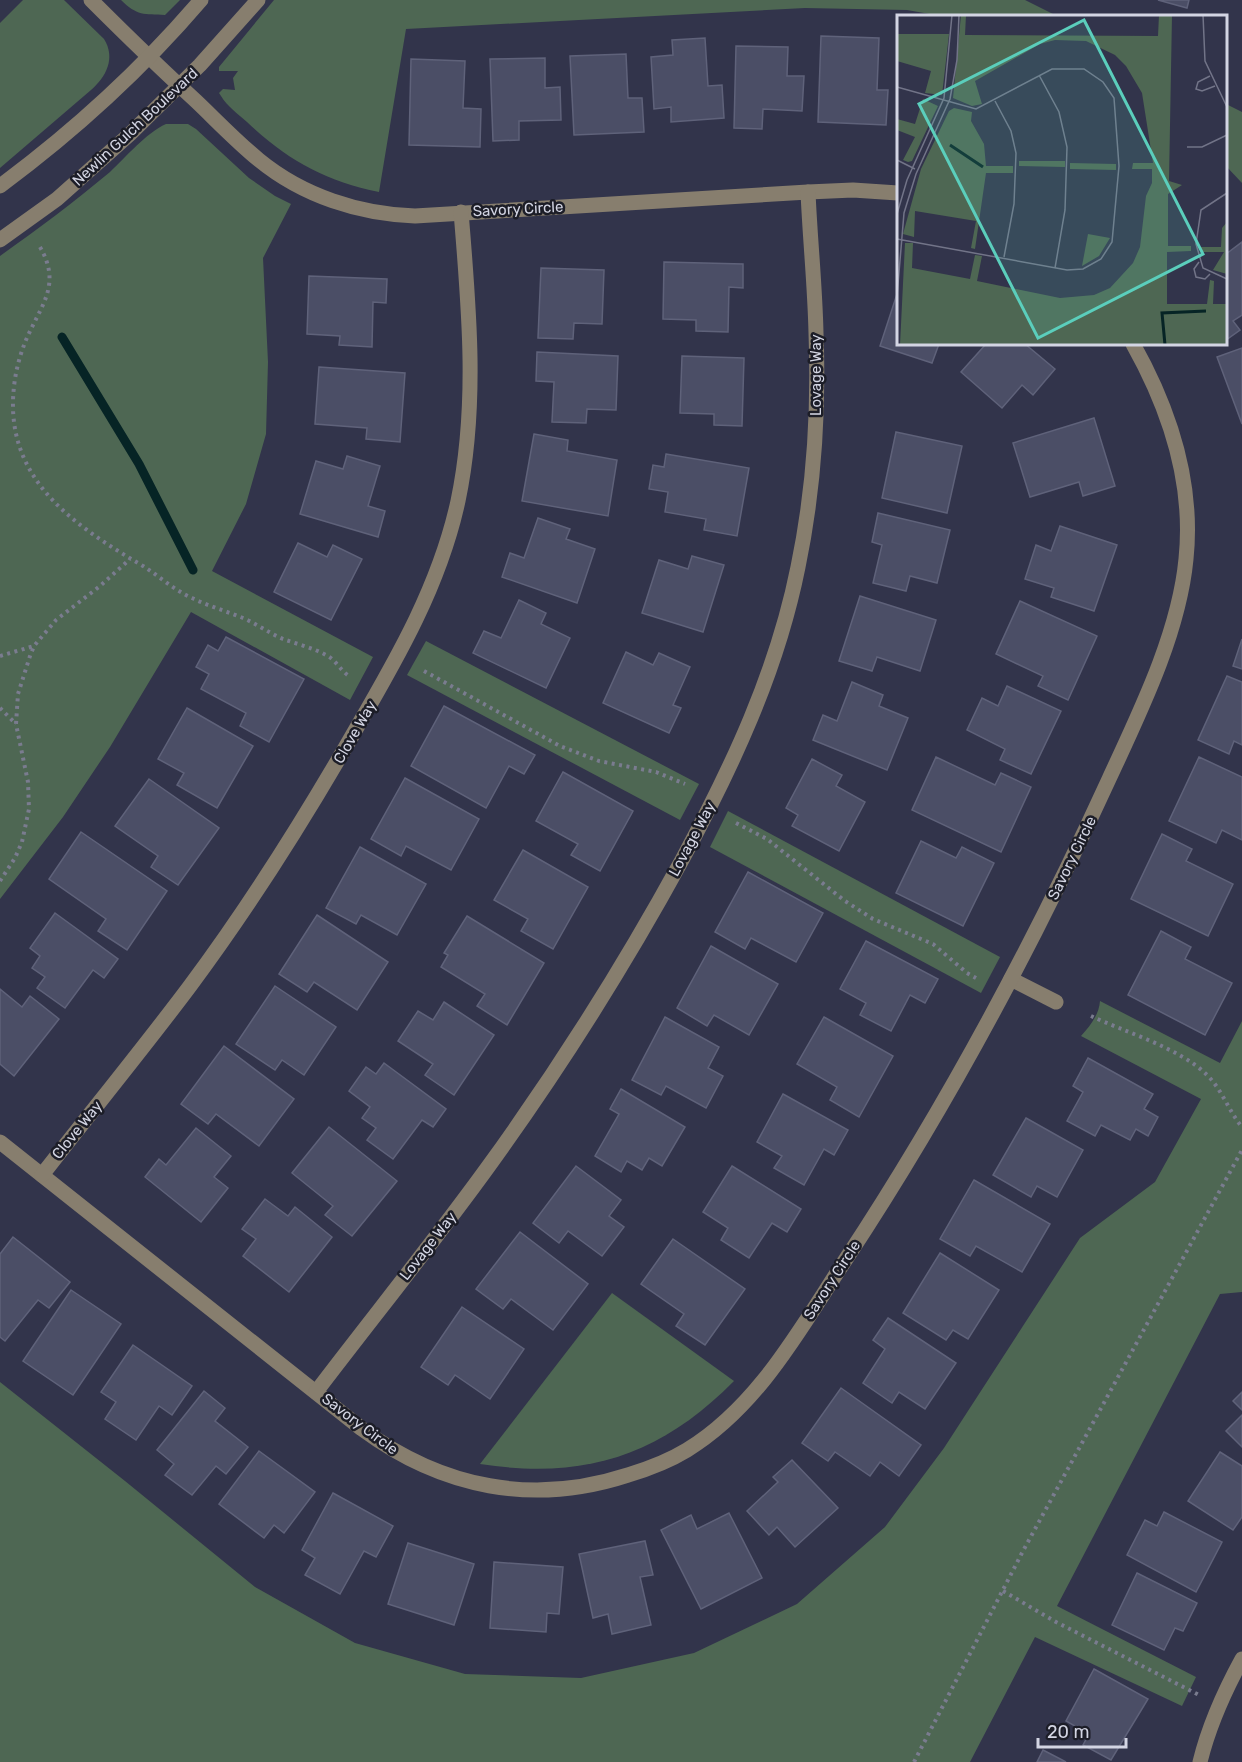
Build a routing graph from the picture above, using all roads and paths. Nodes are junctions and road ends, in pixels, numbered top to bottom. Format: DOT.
graph roads {
  1 [pos="91,0"];
  2 [pos="201,0"];
  3 [pos="258,0"];
  4 [pos="149,58"];
  5 [pos="180,86"];
  6 [pos="0,186"];
  7 [pos="808,192"];
  8 [pos="897,193"];
  9 [pos="461,212"];
  10 [pos="0,240"];
  11 [pos="40,247"];
  12 [pos="1133,345"];
  13 [pos="129,559"];
  14 [pos="34,646"];
  15 [pos="0,656"];
  16 [pos="424,671"];
  17 [pos="349,676"];
  18 [pos="0,708"];
  19 [pos="16,724"];
  20 [pos="685,784"];
  21 [pos="736,823"];
  22 [pos="0,881"];
  23 [pos="976,978"];
  24 [pos="1011,979"];
  25 [pos="1056,1002"];
  26 [pos="1091,1016"];
  27 [pos="1242,1127"];
  28 [pos="0,1142"];
  29 [pos="1242,1150"];
  30 [pos="42,1175"];
  31 [pos="316,1392"];
  32 [pos="1003,1591"];
  33 [pos="1242,1659"];
  34 [pos="1200,1696"];
  35 [pos="914,1762"];
  36 [pos="1200,1762"];
  1 -- 4 [label="street, Savory Circle"];
  2 -- 4 [label="street"];
  3 -- 5 [label="street, Newlin Gulch Boulevard"];
  4 -- 5 [label="street, Savory Circle"];
  4 -- 6 [label="street"];
  5 -- 9 [label="street, Savory Circle"];
  5 -- 10 [label="street, Newlin Gulch Boulevard"];
  7 -- 8 [label="street, Savory Circle"];
  7 -- 9 [label="street, Savory Circle"];
  7 -- 31 [label="street, Lovage Way"];
  9 -- 30 [label="street, Clove Way"];
  11 -- 13 [label="path"];
  12 -- 24 [label="street, Savory Circle"];
  13 -- 14 [label="path"];
  13 -- 17 [label="path"];
  14 -- 15 [label="path"];
  14 -- 19 [label="path"];
  16 -- 20 [label="path"];
  18 -- 19 [label="path"];
  19 -- 22 [label="path"];
  21 -- 23 [label="path"];
  24 -- 25 [label="street"];
  24 -- 31 [label="street, Savory Circle"];
  26 -- 27 [label="path"];
  28 -- 30 [label="street, Savory Circle"];
  29 -- 32 [label="path"];
  30 -- 31 [label="street, Savory Circle"];
  32 -- 34 [label="path"];
  32 -- 35 [label="path"];
  33 -- 36 [label="street"];
}
